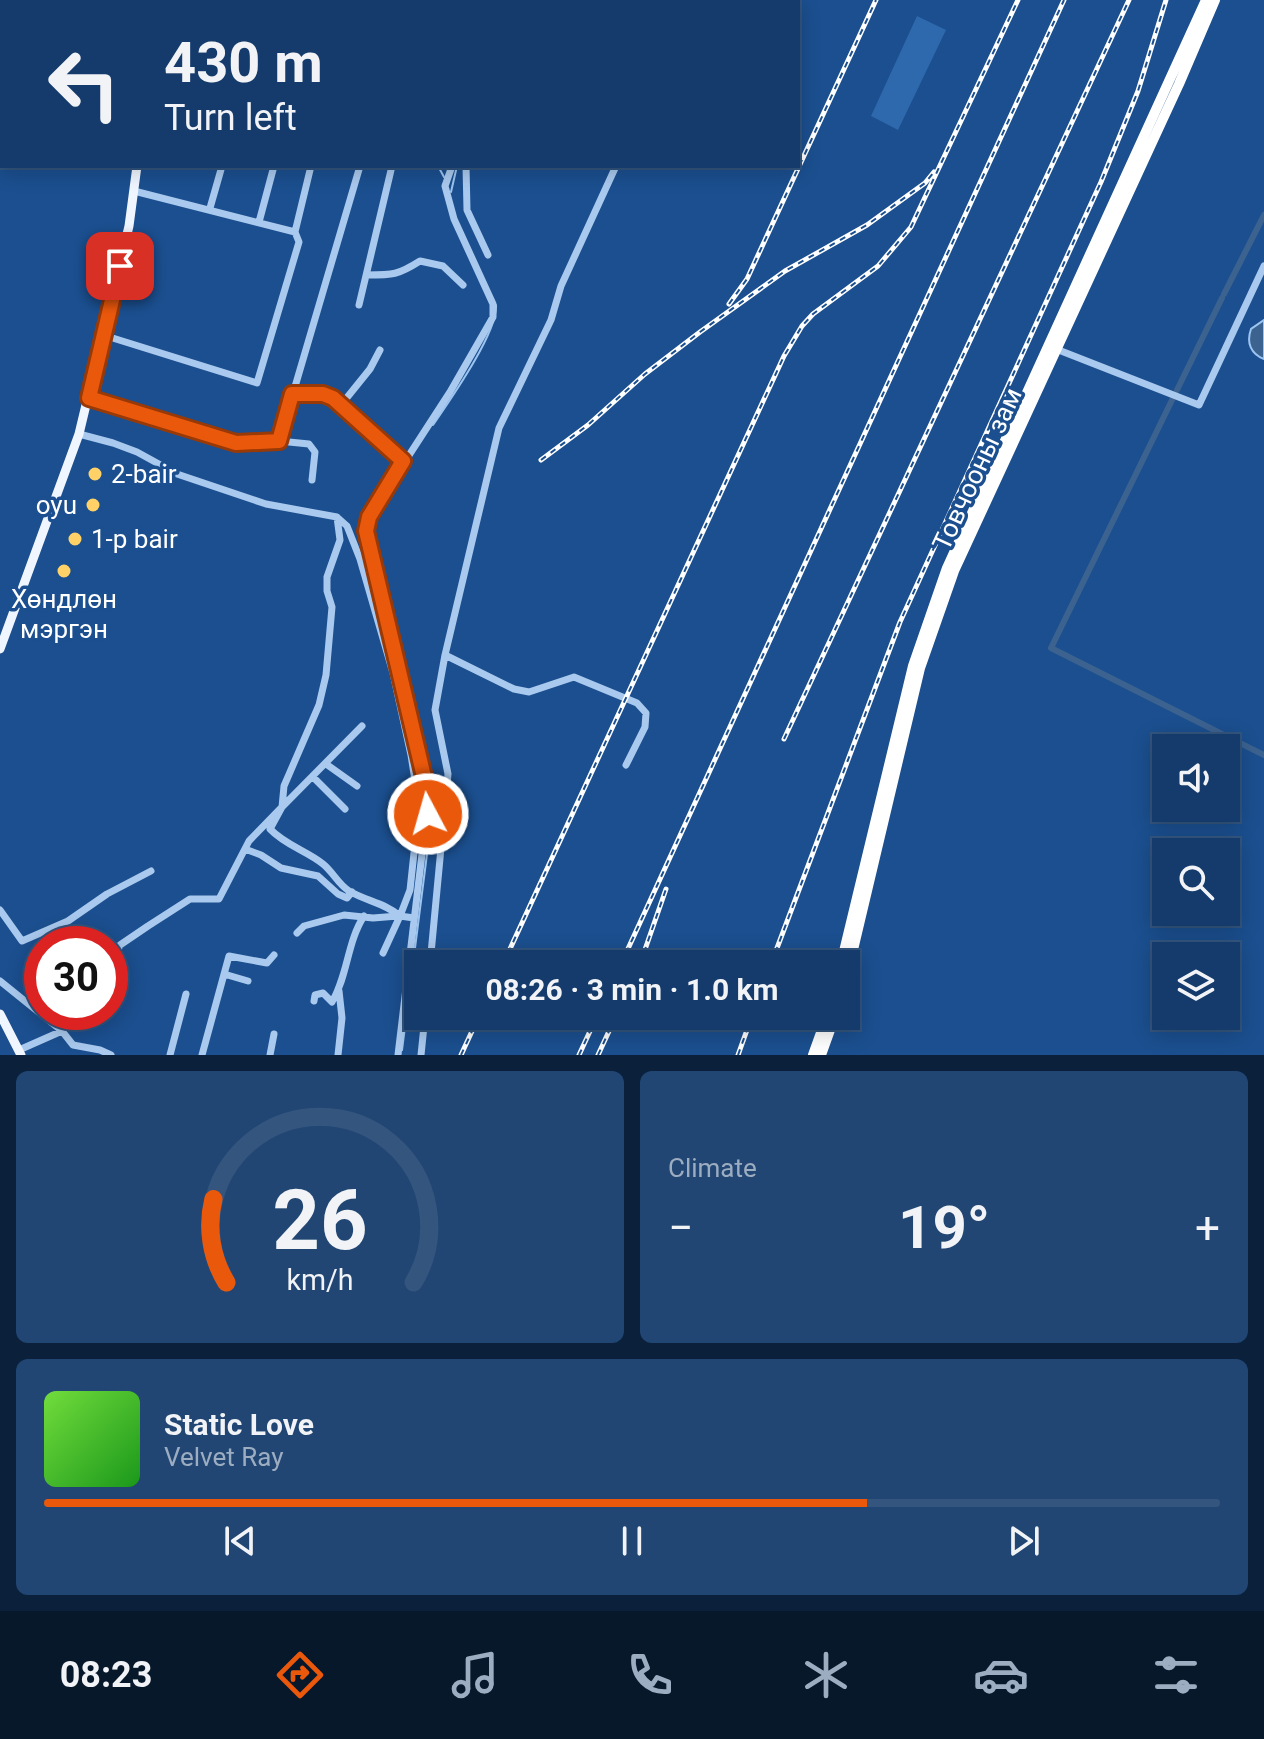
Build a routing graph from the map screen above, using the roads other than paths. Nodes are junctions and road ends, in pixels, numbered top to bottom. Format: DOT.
graph roads {
  1 [pos="1206,0"];
  2 [pos="1215,0"];
  3 [pos="137,168"];
  4 [pos="221,168"];
  5 [pos="273,168"];
  6 [pos="311,168"];
  7 [pos="359,168"];
  8 [pos="392,168"];
  9 [pos="451,168"];
  10 [pos="466,168"];
  11 [pos="615,168"];
  12 [pos="134,191"];
  13 [pos="210,208"];
  14 [pos="259,222"];
  15 [pos="295,232"];
  16 [pos="488,255"];
  17 [pos="1264,266"];
  18 [pos="367,275"];
  19 [pos="463,285"];
  20 [pos="359,305"];
  21 [pos="103,335"];
  22 [pos="1056,349"];
  23 [pos="380,350"];
  24 [pos="292,394"];
  25 [pos="89,398"];
  26 [pos="341,405"];
  27 [pos="79,434"];
  28 [pos="279,441"];
  29 [pos="403,461"];
  30 [pos="312,480"];
  31 [pos="337,517"];
  32 [pos="0,649"];
  33 [pos="445,655"];
  34 [pos="362,726"];
  35 [pos="326,764"];
  36 [pos="626,765"];
  37 [pos="313,777"];
  38 [pos="357,786"];
  39 [pos="282,807"];
  40 [pos="345,809"];
  41 [pos="245,849"];
  42 [pos="151,871"];
  43 [pos="352,892"];
  44 [pos="0,910"];
  45 [pos="364,916"];
  46 [pos="400,916"];
  47 [pos="414,918"];
  48 [pos="297,933"];
  49 [pos="128,940"];
  50 [pos="431,950"];
  51 [pos="844,950"];
  52 [pos="852,950"];
  53 [pos="383,953"];
  54 [pos="274,955"];
  55 [pos="224,974"];
  56 [pos="0,981"];
  57 [pos="248,981"];
  58 [pos="339,991"];
  59 [pos="186,994"];
  60 [pos="314,1001"];
  61 [pos="0,1014"];
  62 [pos="424,1030"];
  63 [pos="822,1030"];
  64 [pos="830,1030"];
  65 [pos="62,1031"];
  66 [pos="274,1034"];
  67 [pos="73,1045"];
  68 [pos="20,1052"];
  69 [pos="77,1055"];
  70 [pos="111,1055"];
  71 [pos="170,1055"];
  72 [pos="202,1055"];
  73 [pos="270,1055"];
  74 [pos="338,1055"];
  75 [pos="398,1055"];
  76 [pos="421,1055"];
  77 [pos="813,1055"];
  78 [pos="821,1055"];
  1 -- 51 [label="highway, Товчооны зам"];
  2 -- 22 [label="highway, Товчооны зам"];
  3 -- 12 [label="main road"];
  4 -- 13 [label="street"];
  5 -- 14 [label="street"];
  6 -- 15 [label="street"];
  7 -- 24 [label="street"];
  8 -- 18 [label="street"];
  9 -- 29 [label="street"];
  10 -- 16 [label="street"];
  11 -- 33 [label="street"];
  12 -- 13 [label="street"];
  12 -- 21 [label="main road"];
  13 -- 14 [label="street"];
  14 -- 15 [label="street"];
  15 -- 21 [label="street"];
  17 -- 22 [label="street"];
  18 -- 19 [label="street"];
  18 -- 20 [label="street"];
  21 -- 25 [label="main road"];
  22 -- 52 [label="highway, Товчооны зам"];
  23 -- 26 [label="street"];
  24 -- 26 [label="street"];
  24 -- 28 [label="street"];
  25 -- 27 [label="main road"];
  25 -- 28 [label="street"];
  26 -- 29 [label="street"];
  27 -- 31 [label="street"];
  27 -- 32 [label="main road"];
  28 -- 30 [label="street"];
  29 -- 47 [label="street"];
  31 -- 39 [label="street"];
  31 -- 46 [label="street"];
  33 -- 36 [label="street"];
  33 -- 50 [label="street"];
  34 -- 35 [label="street"];
  35 -- 37 [label="street"];
  35 -- 38 [label="street"];
  37 -- 39 [label="street"];
  37 -- 40 [label="street"];
  39 -- 41 [label="street"];
  39 -- 43 [label="street"];
  41 -- 43 [label="street"];
  41 -- 49 [label="street"];
  42 -- 44 [label="street"];
  43 -- 46 [label="street"];
  45 -- 46 [label="street"];
  45 -- 48 [label="street"];
  45 -- 58 [label="street"];
  46 -- 47 [label="street"];
  46 -- 53 [label="street"];
  47 -- 75 [label="street"];
  54 -- 55 [label="street"];
  55 -- 57 [label="street"];
  55 -- 72 [label="street"];
  56 -- 65 [label="street"];
  58 -- 60 [label="street"];
  58 -- 74 [label="street"];
  59 -- 71 [label="street"];
  61 -- 68 [label="main road"];
  62 -- 76 [label="street"];
  63 -- 77 [label="highway"];
  64 -- 78 [label="highway"];
  65 -- 67 [label="street"];
  65 -- 68 [label="street"];
  66 -- 73 [label="street"];
  67 -- 69 [label="street"];
  67 -- 70 [label="street"];
}
